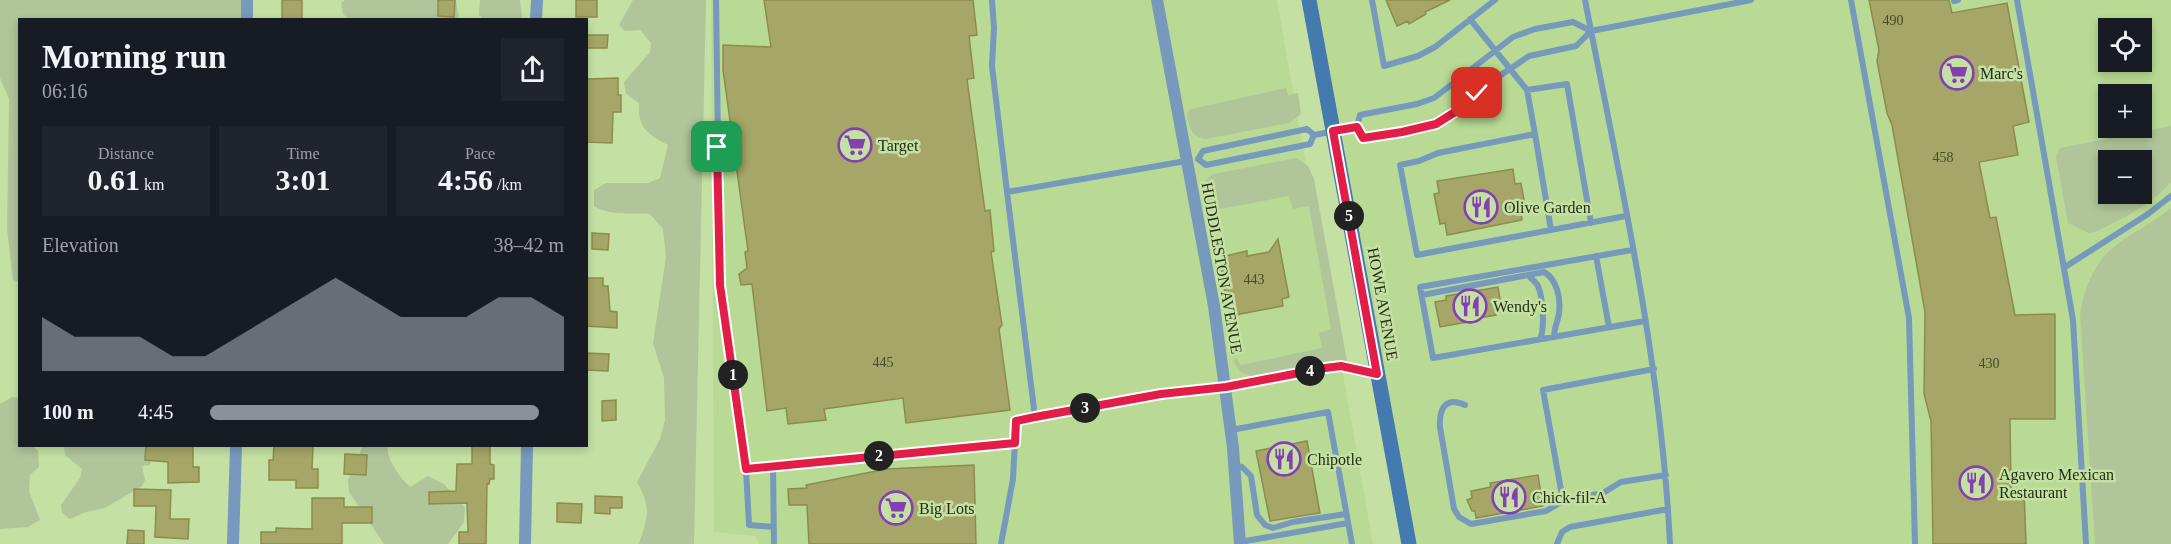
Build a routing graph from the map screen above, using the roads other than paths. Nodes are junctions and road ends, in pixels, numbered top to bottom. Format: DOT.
graph roads {
  1 [pos="247,0"];
  2 [pos="537,0"];
  3 [pos="716,0"];
  4 [pos="992,0"];
  5 [pos="1157,0"];
  6 [pos="1309,0"];
  7 [pos="1372,0"];
  8 [pos="1585,0"];
  9 [pos="1751,0"];
  10 [pos="1851,0"];
  11 [pos="2017,0"];
  12 [pos="1492,1"];
  13 [pos="247,18"];
  14 [pos="536,18"];
  15 [pos="1470,19"];
  16 [pos="1591,31"];
  17 [pos="1495,51"];
  18 [pos="1509,69"];
  19 [pos="1527,90"];
  20 [pos="1357,127"];
  21 [pos="1333,131"];
  22 [pos="1535,134"];
  23 [pos="1314,135"];
  24 [pos="1186,161"];
  25 [pos="1007,192"];
  26 [pos="2171,196"];
  27 [pos="1626,216"];
  28 [pos="1591,223"];
  29 [pos="1551,230"];
  30 [pos="1632,250"];
  31 [pos="1596,256"];
  32 [pos="2065,267"];
  33 [pos="1528,275"];
  34 [pos="1422,295"];
  35 [pos="1645,321"];
  36 [pos="1609,327"];
  37 [pos="1554,337"];
  38 [pos="1540,339"];
  39 [pos="1654,369"];
  40 [pos="1377,374"];
  41 [pos="1226,387"];
  42 [pos="1465,405"];
  43 [pos="1035,417"];
  44 [pos="1231,429"];
  45 [pos="1015,443"];
  46 [pos="236,447"];
  47 [pos="527,447"];
  48 [pos="1235,465"];
  49 [pos="773,466"];
  50 [pos="746,469"];
  51 [pos="1666,475"];
  52 [pos="1563,501"];
  53 [pos="1668,509"];
  54 [pos="1346,514"];
  55 [pos="1348,523"];
  56 [pos="774,526"];
  57 [pos="1240,543"];
  58 [pos="233,544"];
  59 [pos="525,544"];
  60 [pos="774,544"];
  61 [pos="1001,544"];
  62 [pos="1352,544"];
  63 [pos="1409,544"];
  64 [pos="1557,544"];
  65 [pos="1670,544"];
  66 [pos="1915,544"];
  67 [pos="2086,544"];
  1 -- 13 [label="street"];
  2 -- 14 [label="street"];
  3 -- 50 [label="lane"];
  4 -- 25 [label="lane"];
  5 -- 24 [label="street, HUDDLESTON AVENUE"];
  6 -- 21 [label="street, HOWE AVENUE"];
  7 -- 15 [label="lane"];
  8 -- 16 [label="lane"];
  9 -- 16 [label="lane"];
  10 -- 66 [label="lane"];
  11 -- 32 [label="lane"];
  12 -- 15 [label="lane"];
  15 -- 17 [label="lane"];
  16 -- 17 [label="lane"];
  16 -- 18 [label="lane"];
  16 -- 27 [label="lane"];
  17 -- 18 [label="lane"];
  17 -- 20 [label="lane"];
  18 -- 19 [label="lane"];
  18 -- 20 [label="lane"];
  19 -- 22 [label="lane"];
  19 -- 28 [label="lane"];
  20 -- 21 [label="lane"];
  21 -- 23 [label="lane"];
  21 -- 40 [label="street, HOWE AVENUE"];
  22 -- 29 [label="lane"];
  22 -- 29 [label="lane"];
  23 -- 23 [label="lane"];
  24 -- 25 [label="lane"];
  24 -- 41 [label="street, HUDDLESTON AVENUE"];
  25 -- 43 [label="lane"];
  26 -- 32 [label="lane"];
  27 -- 28 [label="lane"];
  27 -- 30 [label="lane"];
  28 -- 29 [label="lane"];
  30 -- 31 [label="lane"];
  30 -- 35 [label="lane"];
  31 -- 34 [label="lane"];
  31 -- 36 [label="lane"];
  32 -- 67 [label="lane"];
  33 -- 34 [label="lane"];
  33 -- 37 [label="lane"];
  33 -- 38 [label="lane"];
  34 -- 38 [label="lane"];
  35 -- 36 [label="lane"];
  35 -- 39 [label="lane"];
  36 -- 37 [label="lane"];
  37 -- 38 [label="lane"];
  39 -- 51 [label="lane"];
  39 -- 52 [label="lane"];
  40 -- 41 [label="lane"];
  40 -- 63 [label="street, HOWE AVENUE"];
  41 -- 43 [label="lane"];
  41 -- 44 [label="street, HUDDLESTON AVENUE"];
  42 -- 52 [label="lane"];
  43 -- 45 [label="lane"];
  44 -- 48 [label="street, HUDDLESTON AVENUE"];
  44 -- 54 [label="lane"];
  45 -- 49 [label="lane"];
  45 -- 61 [label="lane"];
  46 -- 58 [label="street"];
  47 -- 59 [label="street"];
  48 -- 54 [label="lane"];
  48 -- 57 [label="street, HUDDLESTON AVENUE"];
  49 -- 50 [label="lane"];
  49 -- 56 [label="lane"];
  50 -- 56 [label="lane"];
  51 -- 52 [label="lane"];
  51 -- 53 [label="lane"];
  53 -- 64 [label="lane"];
  53 -- 65 [label="lane"];
  54 -- 55 [label="lane"];
  55 -- 57 [label="lane"];
  55 -- 62 [label="lane"];
  56 -- 60 [label="lane"];
}
